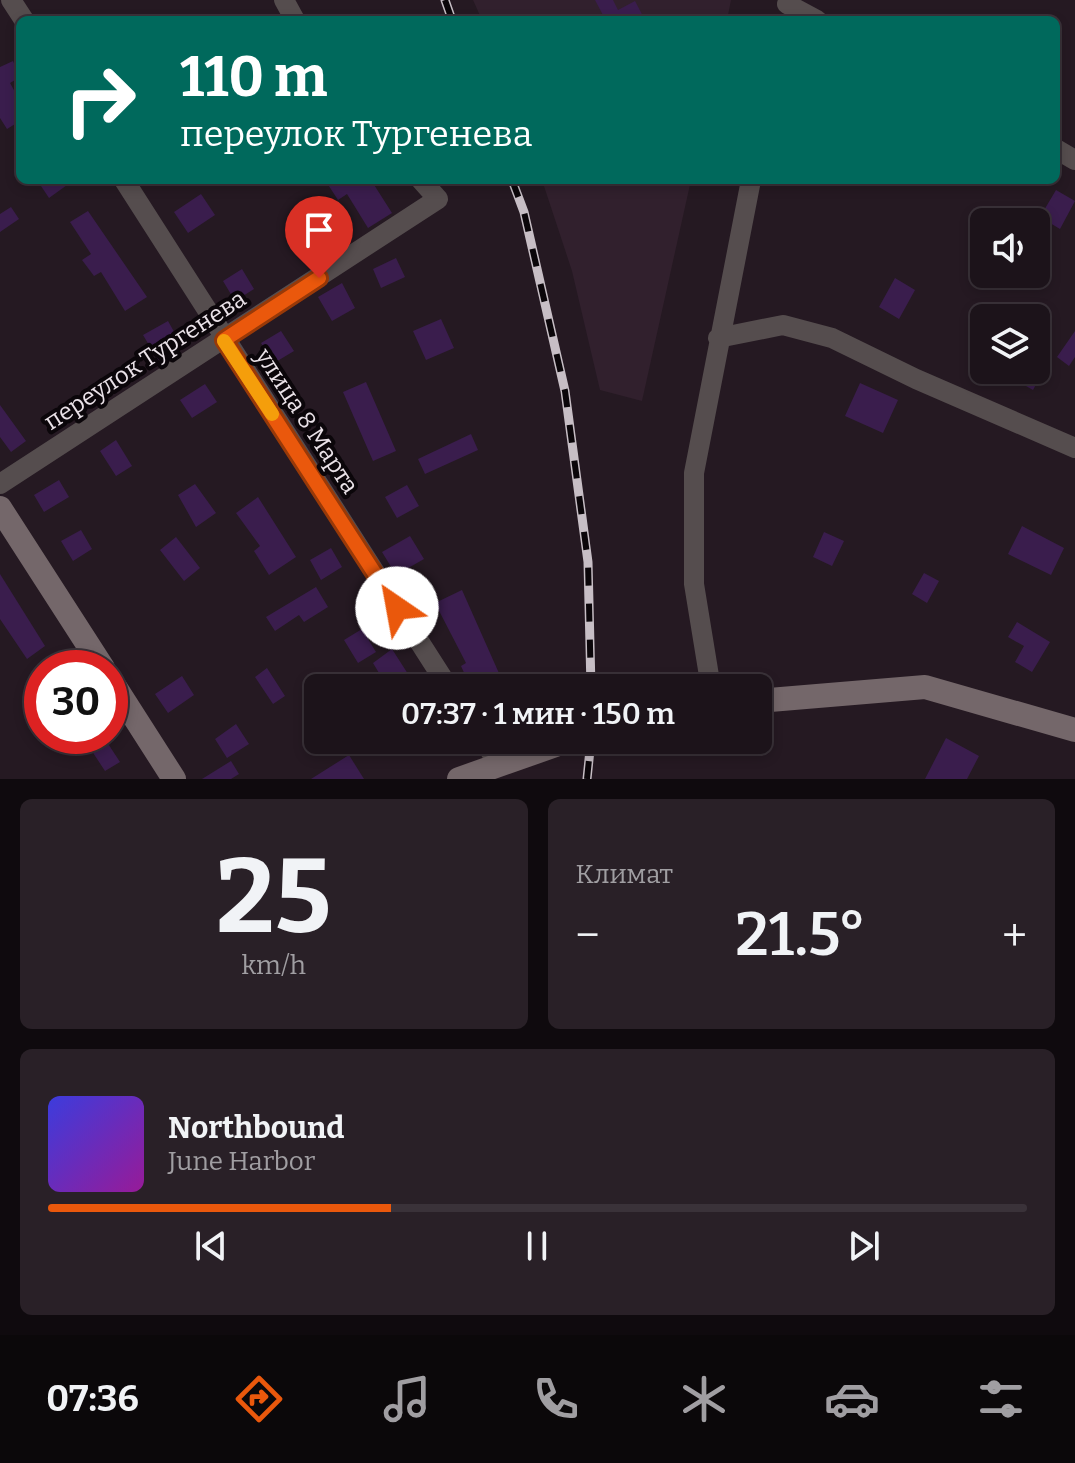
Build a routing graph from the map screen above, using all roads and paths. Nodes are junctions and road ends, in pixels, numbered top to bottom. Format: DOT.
graph roads {
  1 [pos="784,8"];
  2 [pos="806,16"];
  3 [pos="126,184"];
  4 [pos="425,184"];
  5 [pos="750,184"];
  6 [pos="718,338"];
  7 [pos="224,340"];
  8 [pos="1075,448"];
  9 [pos="0,484"];
  10 [pos="0,508"];
  11 [pos="91,650"];
  12 [pos="440,674"];
  13 [pos="709,674"];
  14 [pos="772,700"];
  15 [pos="128,707"];
  16 [pos="1075,730"];
  17 [pos="492,754"];
  18 [pos="526,754"];
  19 [pos="498,763"];
  20 [pos="468,777"];
  21 [pos="174,779"];
  1 -- 2 [label="street"];
  3 -- 7 [label="street, улица 8 Марта"];
  4 -- 7 [label="street, переулок Тургенева"];
  5 -- 6 [label="street"];
  6 -- 8 [label="street"];
  6 -- 13 [label="street"];
  7 -- 9 [label="street, переулок Тургенева"];
  7 -- 12 [label="street, улица 8 Марта"];
  10 -- 11 [label="street"];
  14 -- 16 [label="street"];
  15 -- 21 [label="street"];
  17 -- 19 [label="street"];
  18 -- 19 [label="street"];
  19 -- 20 [label="street"];
}
